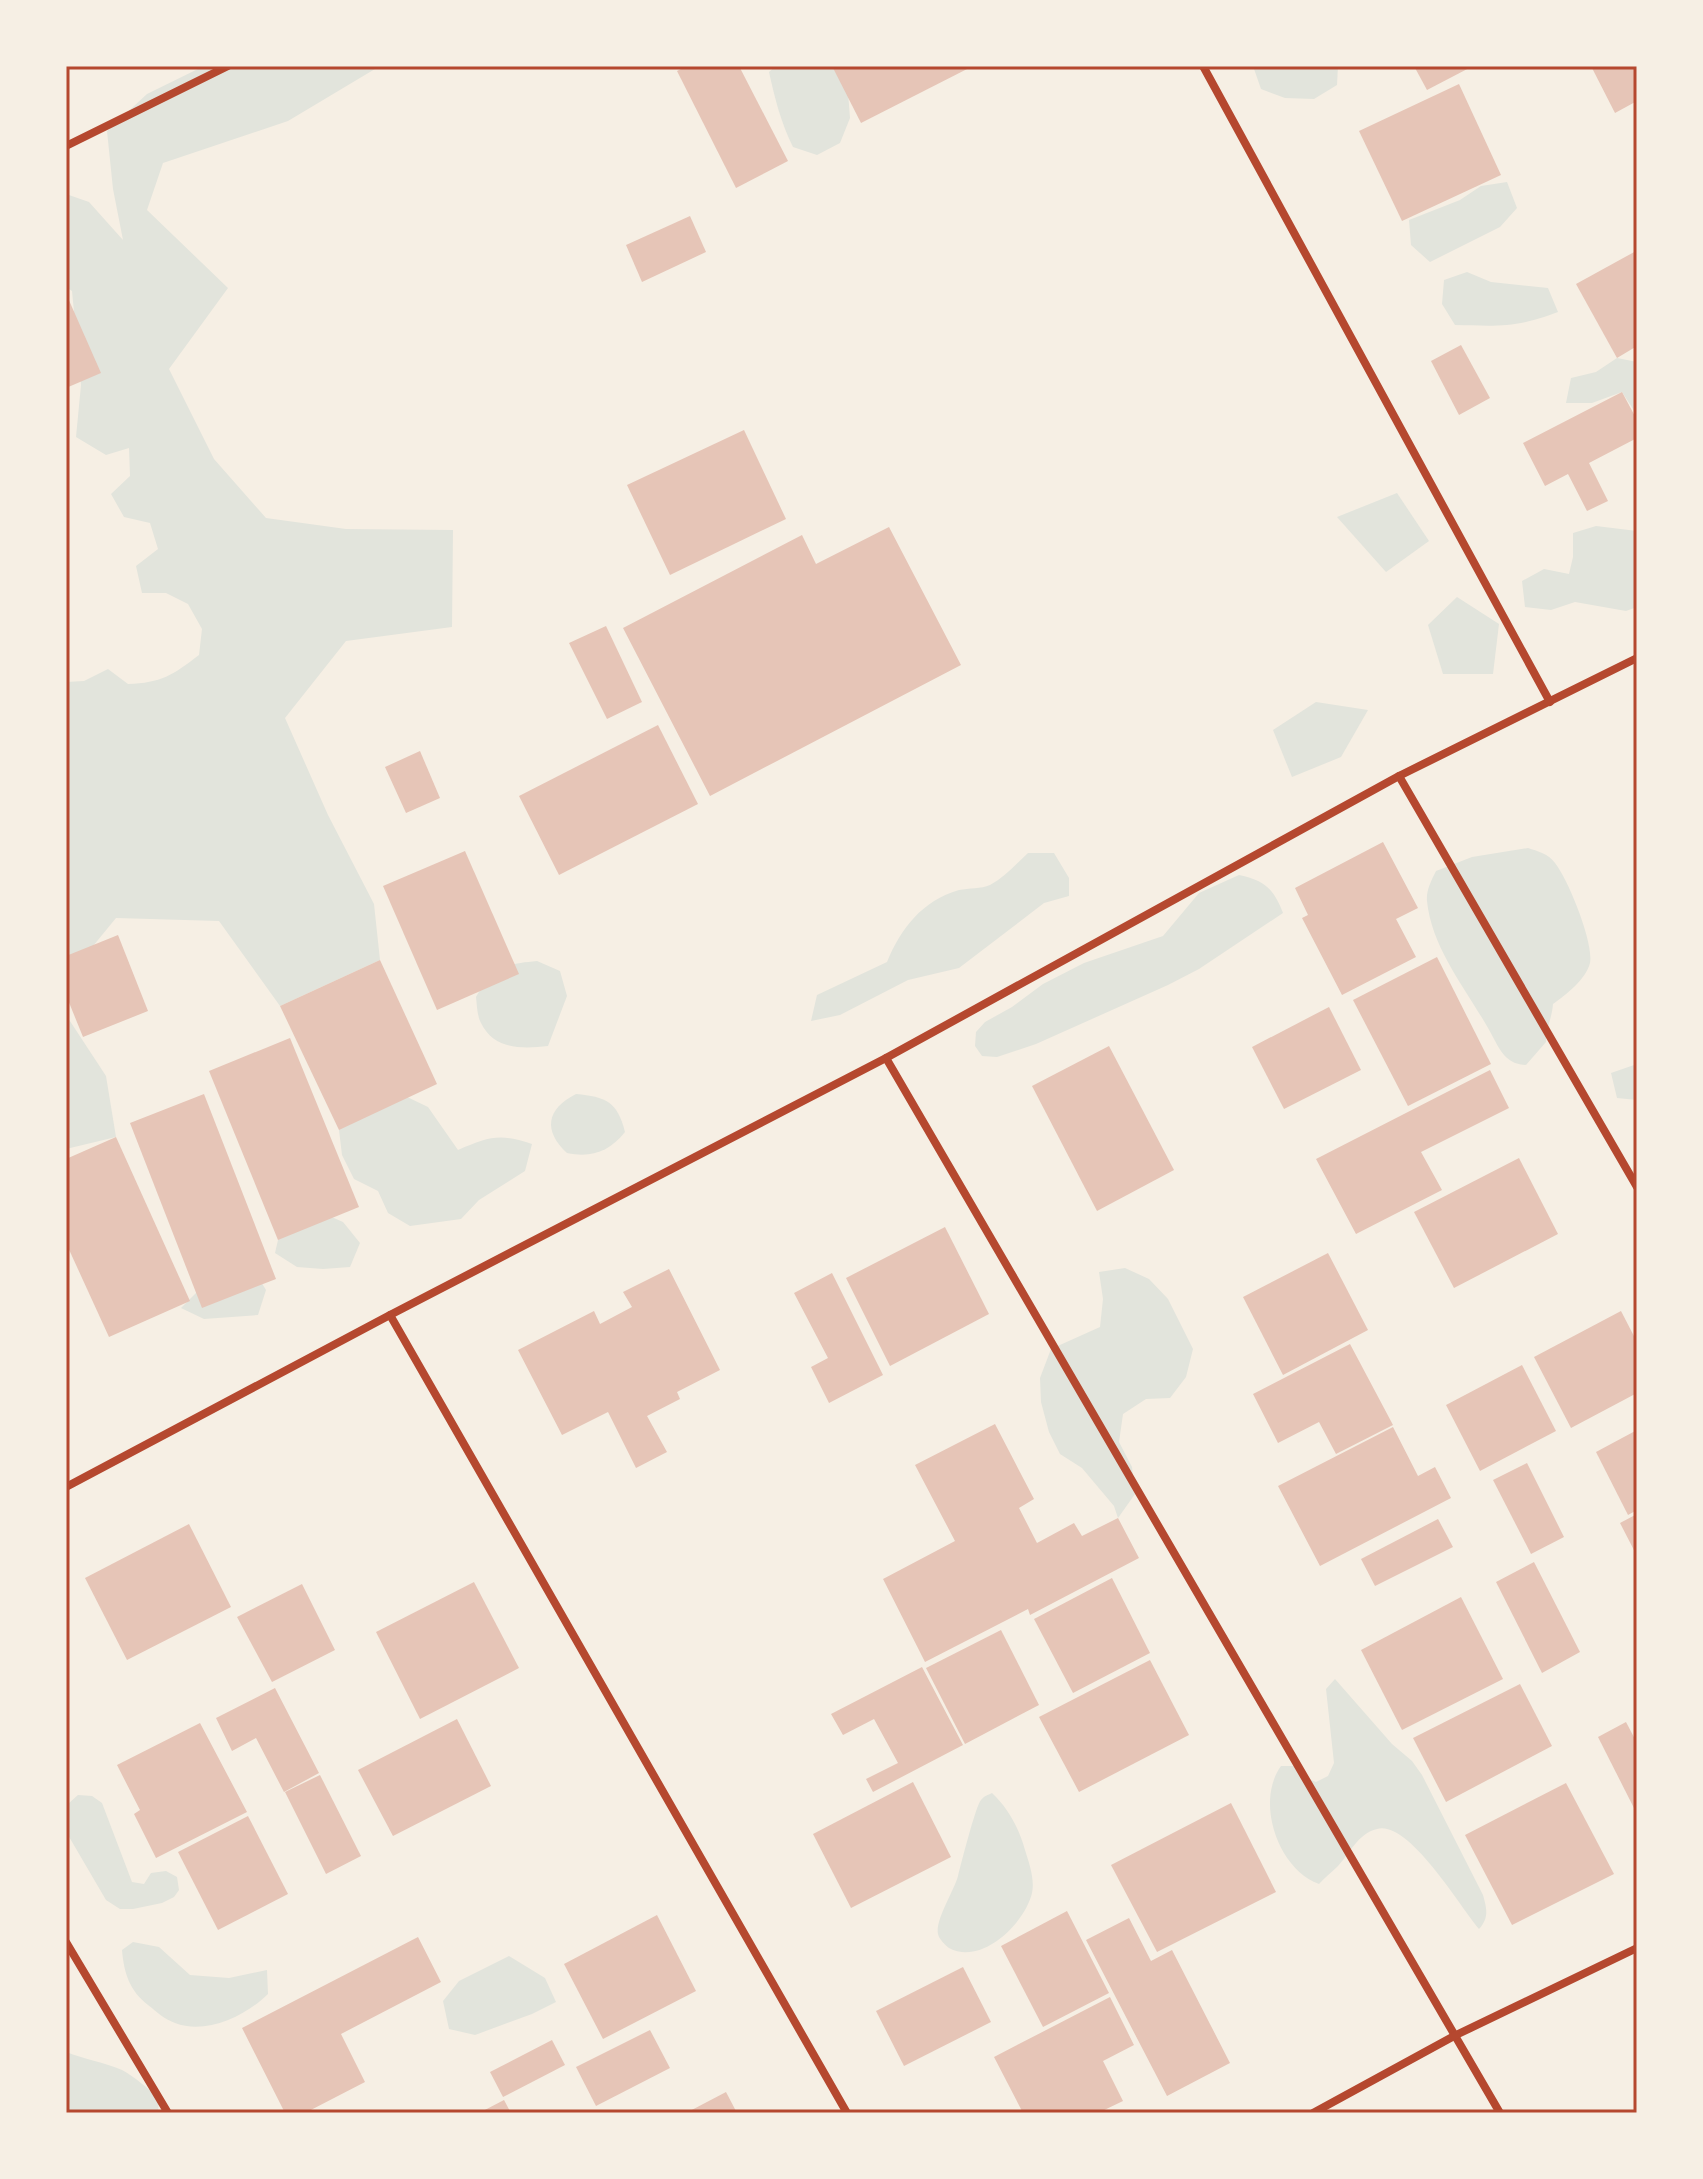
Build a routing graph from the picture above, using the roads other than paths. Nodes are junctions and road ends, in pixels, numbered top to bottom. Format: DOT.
graph roads {
  1 [pos="228,66"];
  2 [pos="1203,66"];
  3 [pos="66,146"];
  4 [pos="1637,658"];
  5 [pos="1550,702"];
  6 [pos="1399,776"];
  7 [pos="886,1058"];
  8 [pos="1637,1187"];
  9 [pos="390,1315"];
  10 [pos="66,1487"];
  11 [pos="66,1942"];
  12 [pos="1637,1948"];
  13 [pos="1456,2035"];
  14 [pos="168,2113"];
  15 [pos="847,2113"];
  16 [pos="1313,2113"];
  17 [pos="1500,2113"];
  1 -- 3 [label="street"];
  2 -- 5 [label="street"];
  4 -- 5 [label="street"];
  5 -- 6 [label="street"];
  6 -- 7 [label="street"];
  6 -- 8 [label="street"];
  7 -- 9 [label="street"];
  7 -- 13 [label="street"];
  9 -- 10 [label="street"];
  9 -- 15 [label="street"];
  11 -- 14 [label="street"];
  12 -- 13 [label="street"];
  13 -- 16 [label="street"];
  13 -- 17 [label="street"];
}
